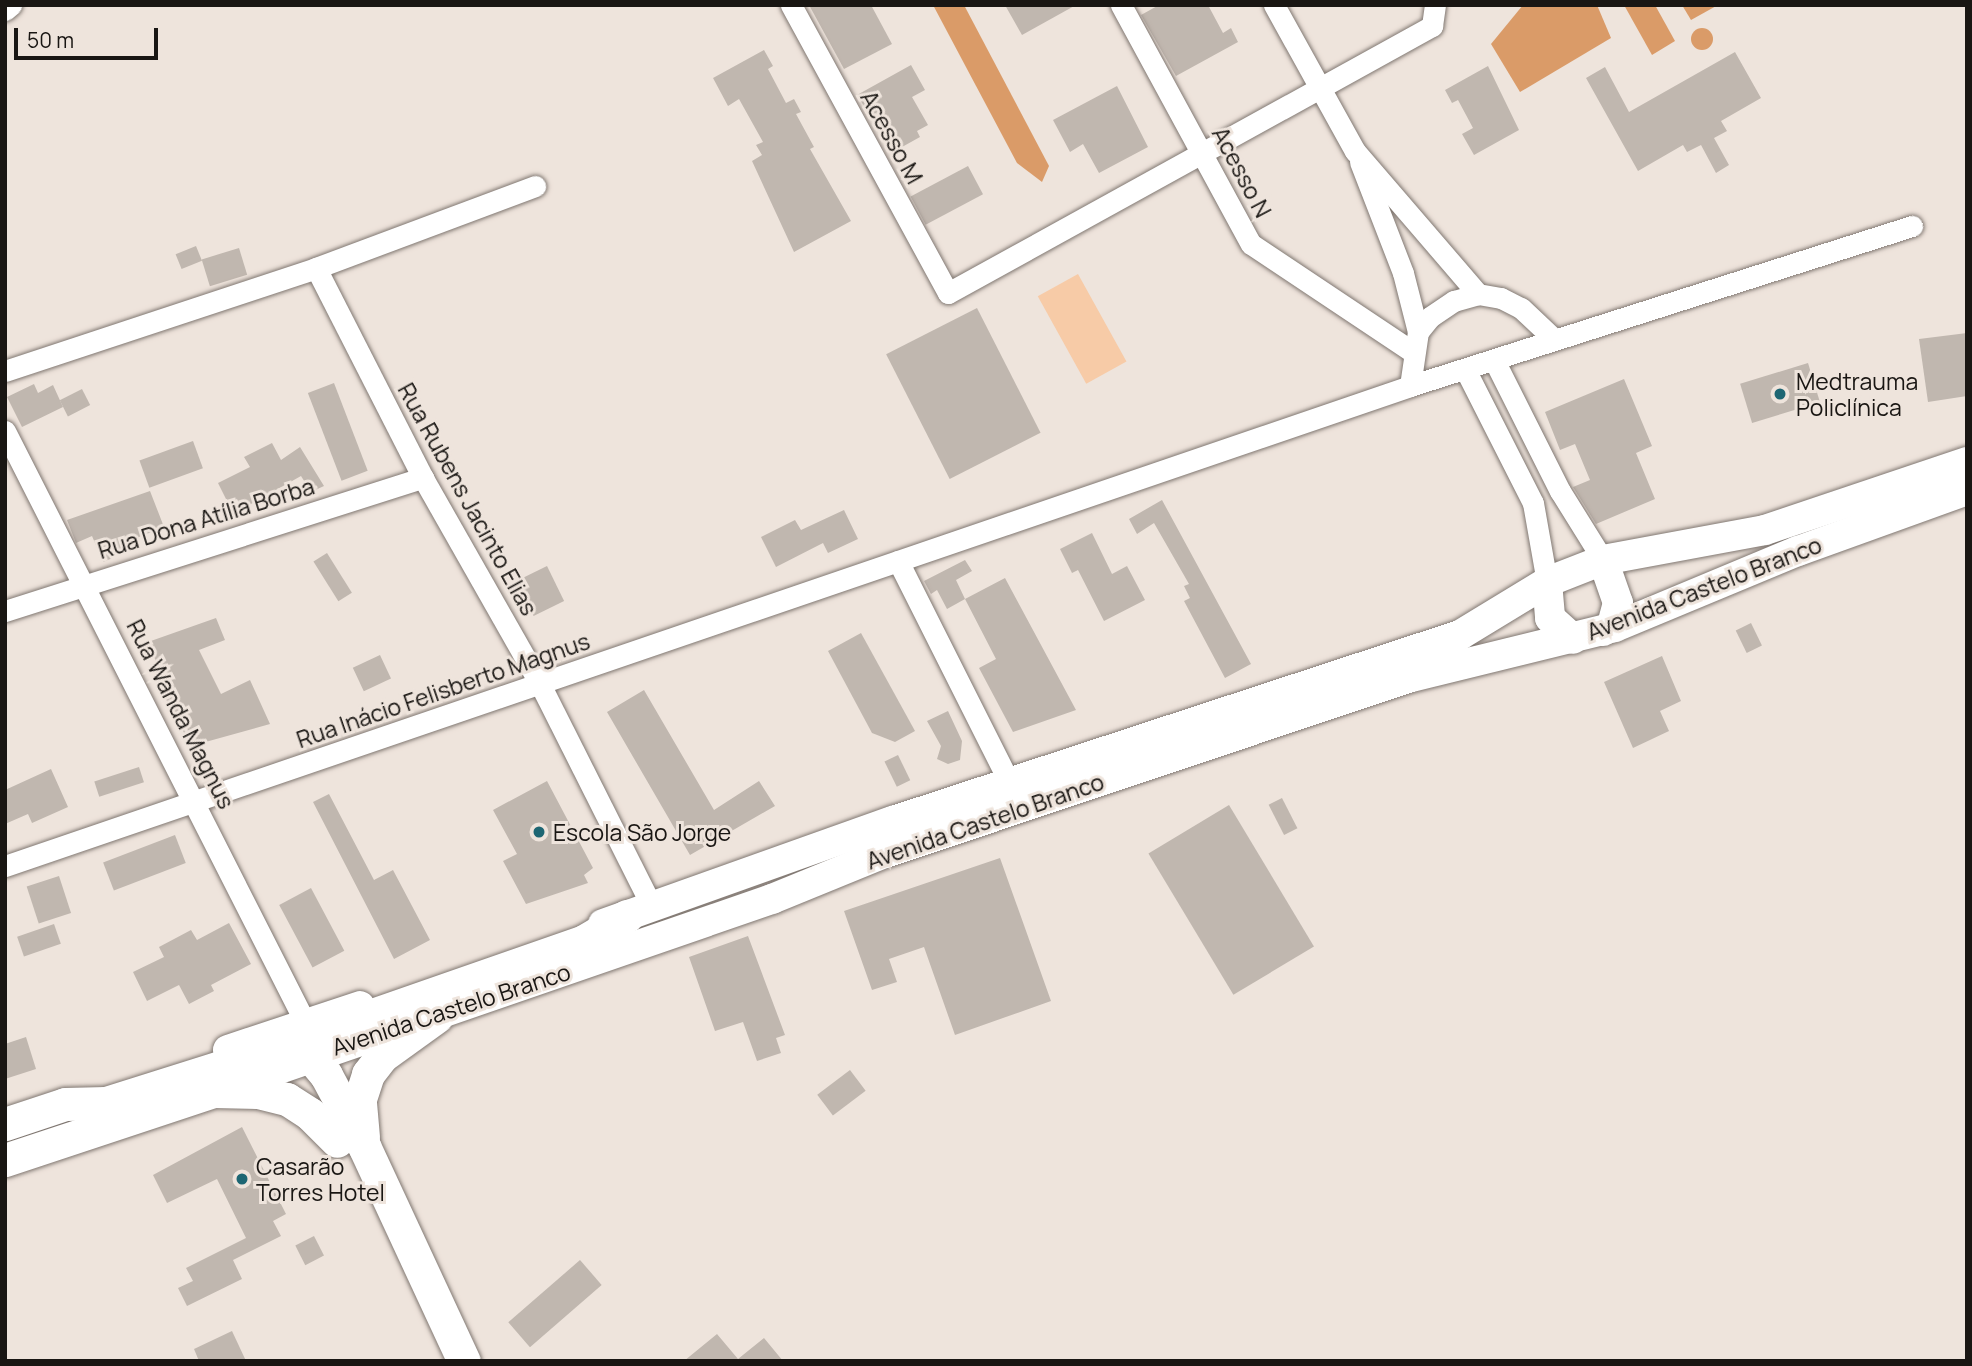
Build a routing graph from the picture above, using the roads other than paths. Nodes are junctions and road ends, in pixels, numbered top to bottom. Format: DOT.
graph roads {
  1 [pos="11,5"];
  2 [pos="791,5"];
  3 [pos="1121,5"];
  4 [pos="1274,5"];
  5 [pos="5,10"];
  6 [pos="1434,16"];
  7 [pos="1321,91"];
  8 [pos="1356,150"];
  9 [pos="1203,156"];
  10 [pos="535,186"];
  11 [pos="1912,226"];
  12 [pos="316,268"];
  13 [pos="1478,294"];
  14 [pos="1554,339"];
  15 [pos="1415,342"];
  16 [pos="1494,360"];
  17 [pos="1465,369"];
  18 [pos="5,371"];
  19 [pos="1410,386"];
  20 [pos="5,430"];
  21 [pos="1967,462"];
  22 [pos="423,478"];
  23 [pos="1967,490"];
  24 [pos="1560,491"];
  25 [pos="1533,503"];
  26 [pos="898,561"];
  27 [pos="1603,561"];
  28 [pos="1547,582"];
  29 [pos="84,583"];
  30 [pos="5,611"];
  31 [pos="1603,632"];
  32 [pos="1573,639"];
  33 [pos="540,684"];
  34 [pos="1009,782"];
  35 [pos="197,803"];
  36 [pos="5,866"];
  37 [pos="639,910"];
  38 [pos="436,1017"];
  39 [pos="306,1024"];
  40 [pos="310,1056"];
  41 [pos="214,1091"];
  42 [pos="65,1104"];
  43 [pos="5,1124"];
  44 [pos="350,1144"];
  45 [pos="5,1160"];
  46 [pos="440,1361"];
  47 [pos="464,1361"];
  1 -- 5 [label="street"];
  2 -- 9 [label="street, Acesso M"];
  3 -- 9 [label="street, Acesso N"];
  4 -- 7 [label="street"];
  6 -- 7 [label="street"];
  7 -- 8 [label="street"];
  7 -- 9 [label="street"];
  8 -- 13 [label="street"];
  8 -- 15 [label="street"];
  9 -- 15 [label="street, Acesso N"];
  10 -- 12 [label="street"];
  11 -- 14 [label="street, Rua Inácio Felisberto Magnus"];
  12 -- 18 [label="street"];
  12 -- 22 [label="street, Rua Rubens Jacinto Elias"];
  13 -- 14 [label="street"];
  13 -- 15 [label="street"];
  14 -- 16 [label="street, Rua Inácio Felisberto Magnus"];
  15 -- 19 [label="street"];
  16 -- 17 [label="street, Rua Inácio Felisberto Magnus"];
  16 -- 24 [label="street"];
  17 -- 19 [label="street, Rua Inácio Felisberto Magnus"];
  17 -- 25 [label="street"];
  19 -- 26 [label="street, Rua Inácio Felisberto Magnus"];
  20 -- 29 [label="street, Rua Wanda Magnus"];
  21 -- 27 [label="main road, Avenida Castelo Branco"];
  22 -- 29 [label="street, Rua Dona Atília Borba"];
  22 -- 33 [label="street, Rua Rubens Jacinto Elias"];
  23 -- 31 [label="main road, Avenida Castelo Branco"];
  24 -- 25 [label="street"];
  24 -- 27 [label="street"];
  25 -- 28 [label="street"];
  26 -- 33 [label="street, Rua Inácio Felisberto Magnus"];
  26 -- 34 [label="street"];
  27 -- 28 [label="main road, Avenida Castelo Branco"];
  27 -- 31 [label="main road"];
  28 -- 32 [label="main road"];
  28 -- 34 [label="main road, Avenida Castelo Branco"];
  29 -- 30 [label="street, Rua Dona Atília Borba"];
  29 -- 35 [label="street, Rua Wanda Magnus"];
  31 -- 32 [label="main road, Avenida Castelo Branco"];
  32 -- 38 [label="main road, Avenida Castelo Branco"];
  33 -- 35 [label="street, Rua Inácio Felisberto Magnus"];
  33 -- 37 [label="street, Rua Rubens Jacinto Elias"];
  34 -- 37 [label="main road, Avenida Castelo Branco"];
  35 -- 36 [label="street, Rua Inácio Felisberto Magnus"];
  35 -- 39 [label="street, Rua Wanda Magnus"];
  37 -- 39 [label="main road, Avenida Castelo Branco"];
  37 -- 40 [label="main road"];
  38 -- 40 [label="main road, Avenida Castelo Branco"];
  38 -- 44 [label="main road"];
  39 -- 42 [label="main road, Avenida Castelo Branco"];
  40 -- 41 [label="main road, Avenida Castelo Branco"];
  40 -- 42 [label="main road"];
  40 -- 44 [label="main road"];
  41 -- 44 [label="main road"];
  41 -- 45 [label="main road, Avenida Castelo Branco"];
  42 -- 43 [label="main road, Avenida Castelo Branco"];
  44 -- 46 [label="main road"];
  44 -- 47 [label="main road"];
}
